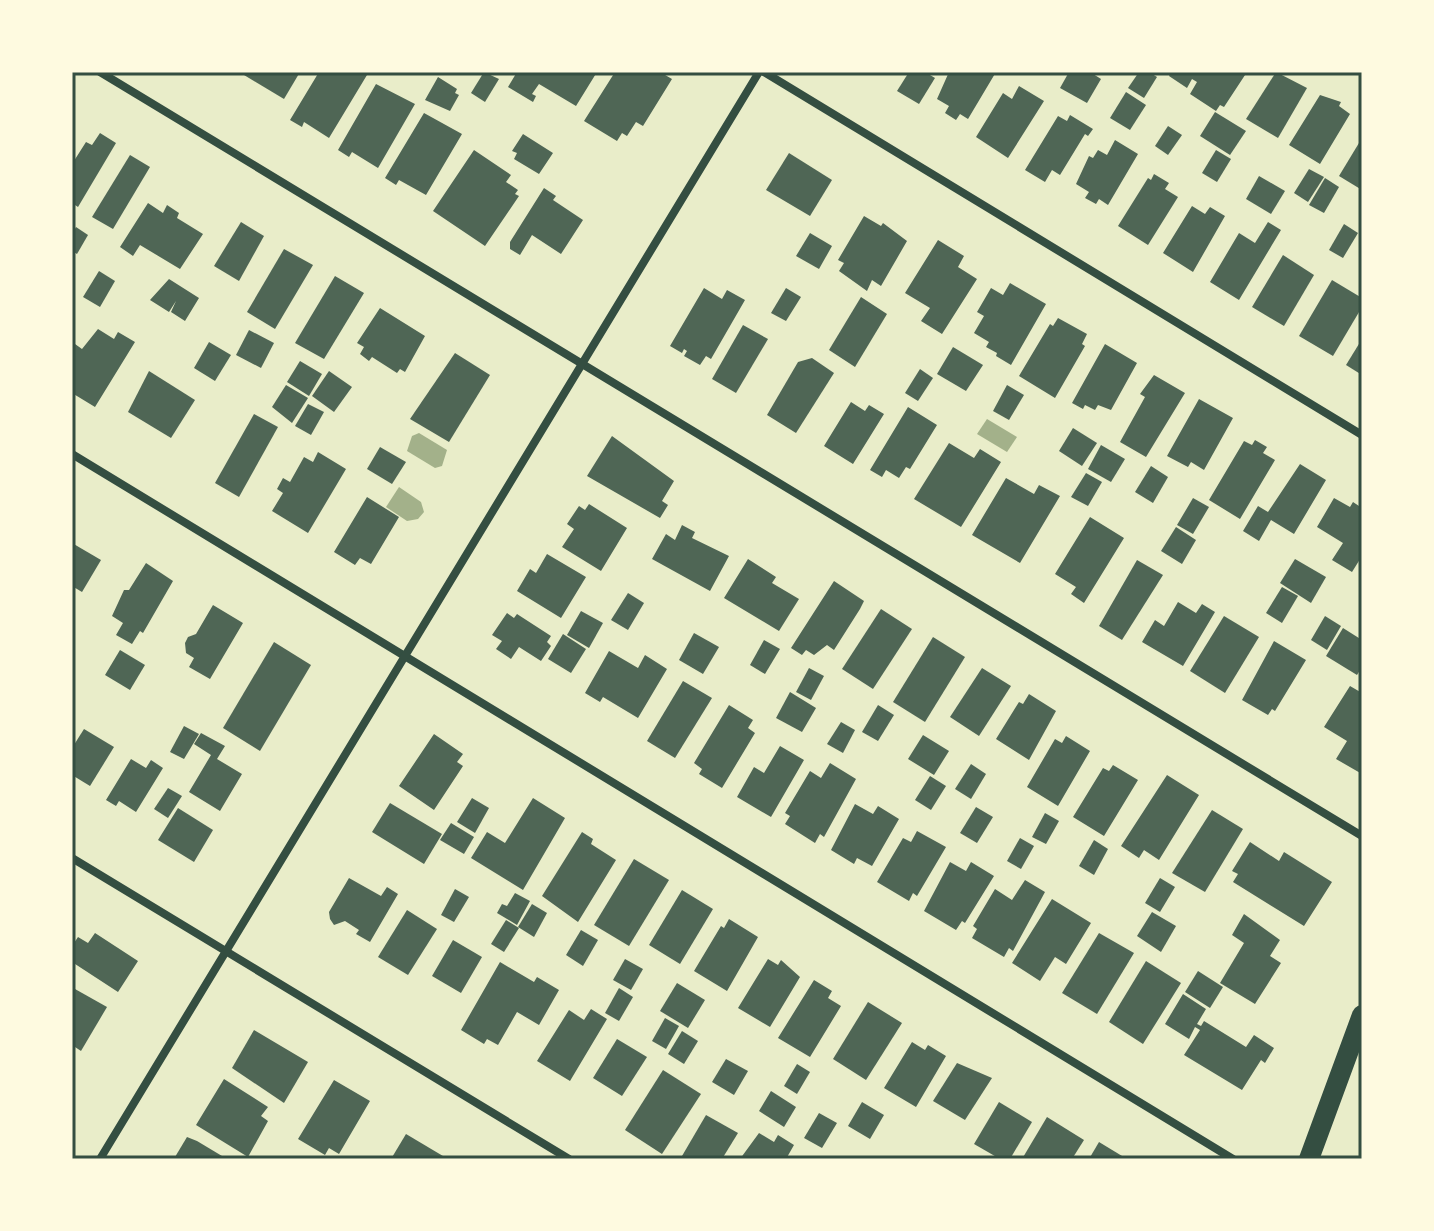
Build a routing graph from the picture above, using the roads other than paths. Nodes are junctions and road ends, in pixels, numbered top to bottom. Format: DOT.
graph roads {
  1 [pos="100,72"];
  2 [pos="762,72"];
  3 [pos="582,363"];
  4 [pos="1362,435"];
  5 [pos="72,454"];
  6 [pos="405,656"];
  7 [pos="1362,836"];
  8 [pos="72,858"];
  9 [pos="226,952"];
  10 [pos="1362,1015"];
  11 [pos="100,1159"];
  12 [pos="569,1159"];
  13 [pos="1233,1159"];
  14 [pos="1309,1159"];
  1 -- 3 [label="street"];
  2 -- 3 [label="street"];
  2 -- 4 [label="street"];
  3 -- 6 [label="street"];
  3 -- 7 [label="street"];
  5 -- 6 [label="street"];
  6 -- 9 [label="street"];
  6 -- 13 [label="street"];
  8 -- 9 [label="street"];
  9 -- 11 [label="street"];
  9 -- 12 [label="street"];
  10 -- 14 [label="main road"];
}
